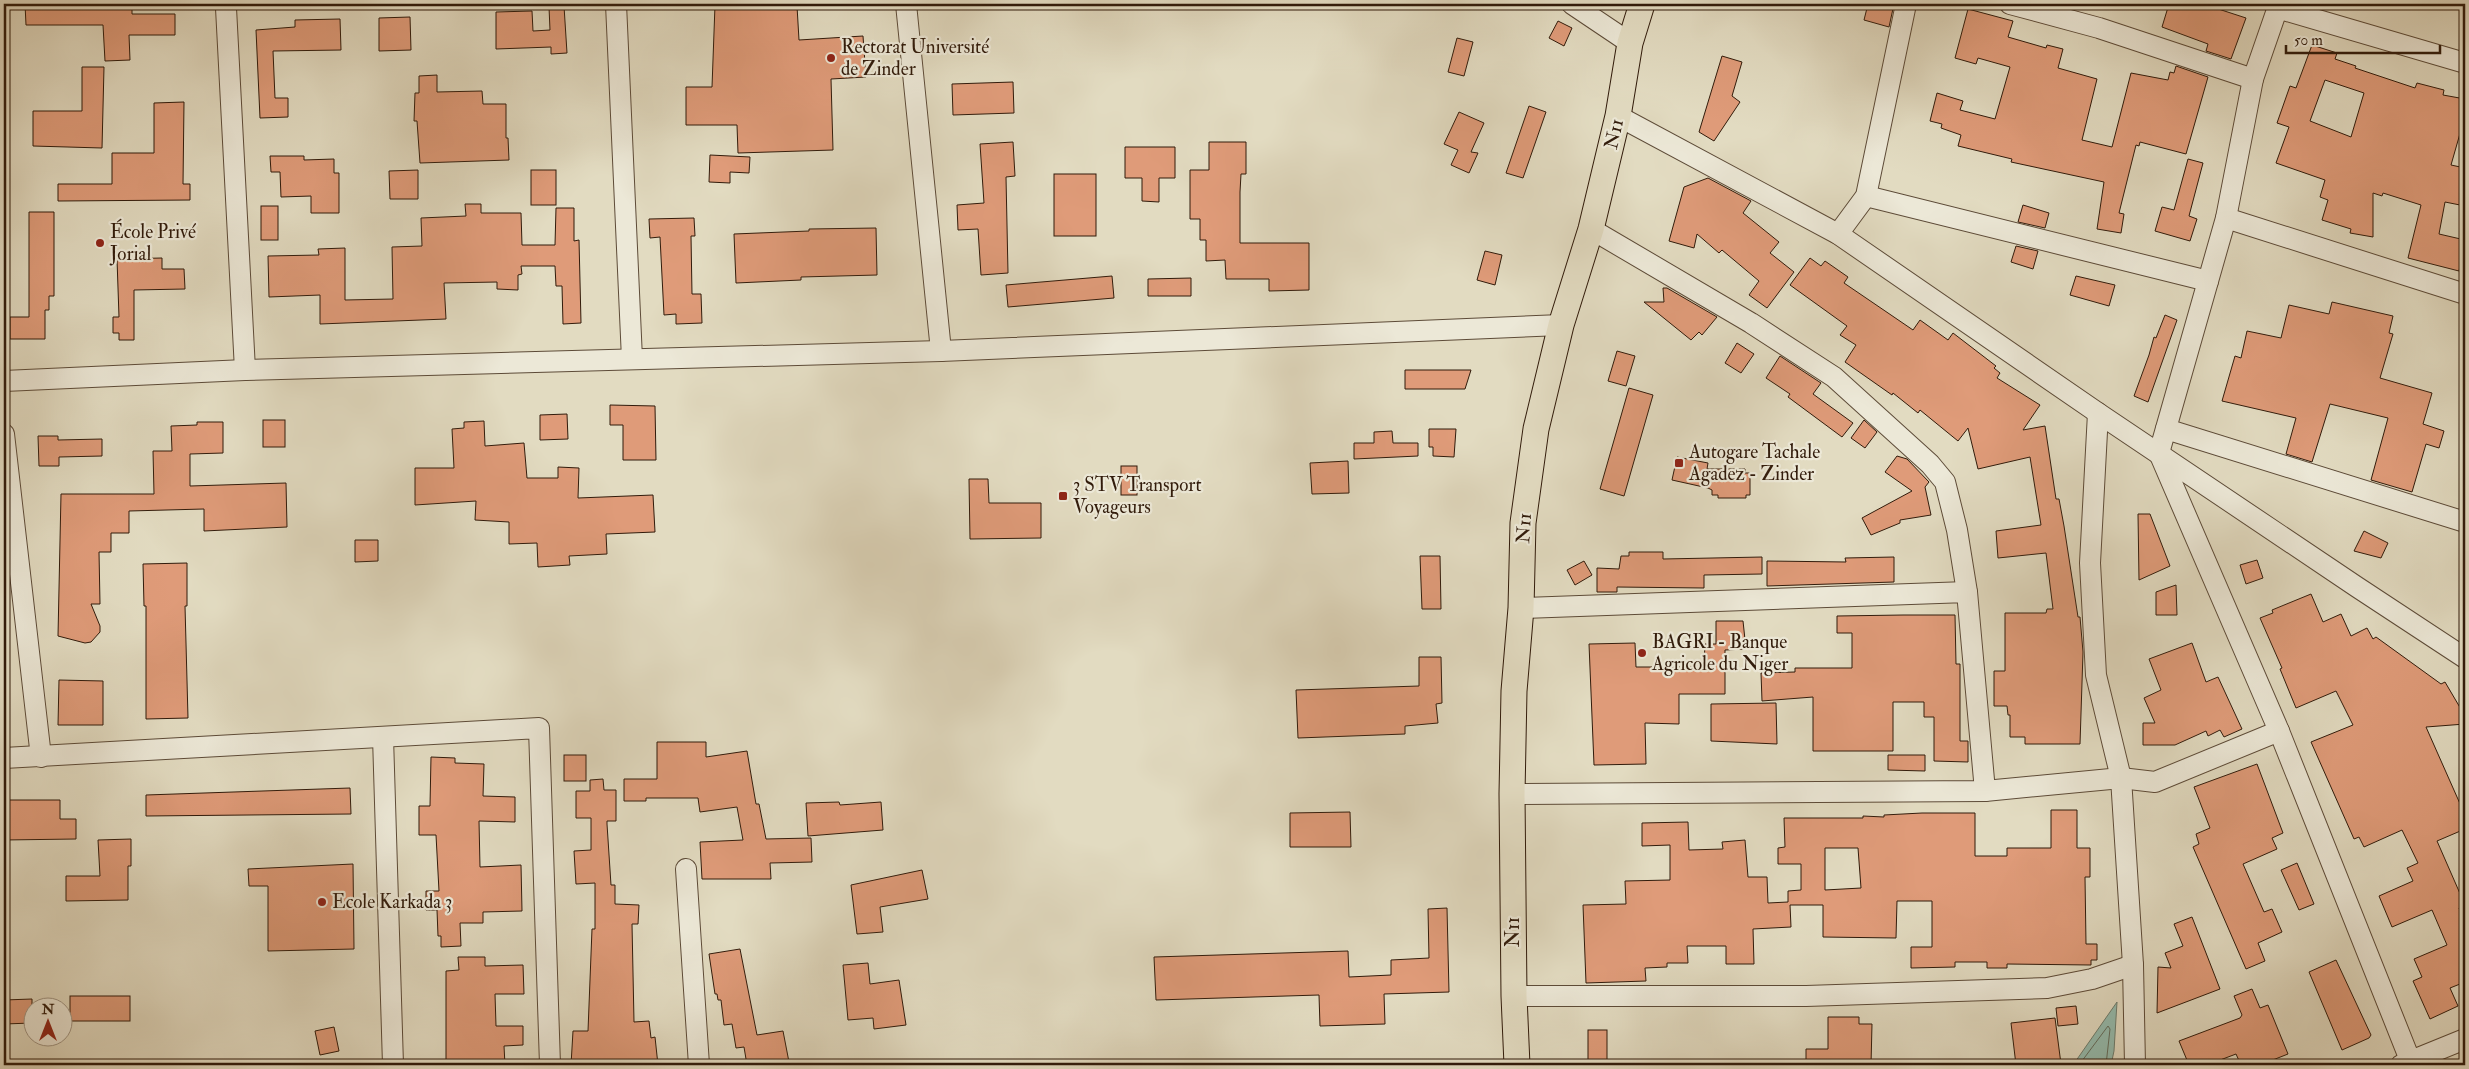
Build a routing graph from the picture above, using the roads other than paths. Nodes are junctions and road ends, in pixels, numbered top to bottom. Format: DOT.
graph roads {
  1 [pos="616,4"];
  2 [pos="906,4"];
  3 [pos="1572,4"];
  4 [pos="1642,4"];
  5 [pos="1906,4"];
  6 [pos="2010,4"];
  7 [pos="2278,6"];
  8 [pos="226,8"];
  9 [pos="1630,43"];
  10 [pos="2465,63"];
  11 [pos="2253,78"];
  12 [pos="1618,116"];
  13 [pos="1866,196"];
  14 [pos="2226,218"];
  15 [pos="1591,228"];
  16 [pos="1838,234"];
  17 [pos="2208,281"];
  18 [pos="2465,294"];
  19 [pos="1560,326"];
  20 [pos="941,351"];
  21 [pos="632,359"];
  22 [pos="245,370"];
  23 [pos="4,381"];
  24 [pos="2098,413"];
  25 [pos="2166,429"];
  26 [pos="4,434"];
  27 [pos="2159,453"];
  28 [pos="2465,522"];
  29 [pos="1967,592"];
  30 [pos="1521,608"];
  31 [pos="2465,658"];
  32 [pos="2279,731"];
  33 [pos="383,737"];
  34 [pos="41,757"];
  35 [pos="4,758"];
  36 [pos="2121,778"];
  37 [pos="1985,791"];
  38 [pos="1512,794"];
  39 [pos="686,869"];
  40 [pos="2133,965"];
  41 [pos="1514,996"];
  42 [pos="2465,1039"];
  43 [pos="2408,1064"];
  44 [pos="393,1065"];
  45 [pos="550,1065"];
  46 [pos="699,1065"];
  47 [pos="1517,1065"];
  48 [pos="2135,1065"];
  1 -- 21 [label="street"];
  2 -- 20 [label="street"];
  3 -- 9 [label="street"];
  4 -- 9 [label="main road, N11"];
  5 -- 13 [label="street"];
  6 -- 11 [label="street"];
  7 -- 10 [label="street"];
  7 -- 11 [label="street"];
  8 -- 22 [label="street"];
  9 -- 12 [label="main road, N11"];
  11 -- 14 [label="street"];
  12 -- 15 [label="main road, N11"];
  12 -- 16 [label="street"];
  13 -- 16 [label="street"];
  13 -- 17 [label="street"];
  14 -- 17 [label="street"];
  14 -- 18 [label="street"];
  15 -- 19 [label="main road, N11"];
  15 -- 29 [label="street"];
  16 -- 24 [label="street"];
  17 -- 25 [label="street"];
  19 -- 20 [label="street"];
  19 -- 30 [label="main road, N11"];
  20 -- 21 [label="street"];
  21 -- 22 [label="street"];
  22 -- 23 [label="street"];
  24 -- 27 [label="street"];
  24 -- 36 [label="street"];
  25 -- 27 [label="street"];
  25 -- 28 [label="street"];
  26 -- 34 [label="street"];
  27 -- 31 [label="street"];
  27 -- 32 [label="street"];
  29 -- 30 [label="street"];
  29 -- 37 [label="street"];
  30 -- 38 [label="main road, N11"];
  32 -- 36 [label="street"];
  32 -- 43 [label="street"];
  33 -- 34 [label="street"];
  33 -- 44 [label="street"];
  33 -- 45 [label="street"];
  34 -- 35 [label="street"];
  36 -- 37 [label="street"];
  36 -- 40 [label="street"];
  37 -- 38 [label="street"];
  38 -- 41 [label="main road, N11"];
  39 -- 46 [label="street"];
  40 -- 41 [label="street"];
  40 -- 48 [label="street"];
  41 -- 47 [label="main road, N11"];
  42 -- 43 [label="street"];
}
